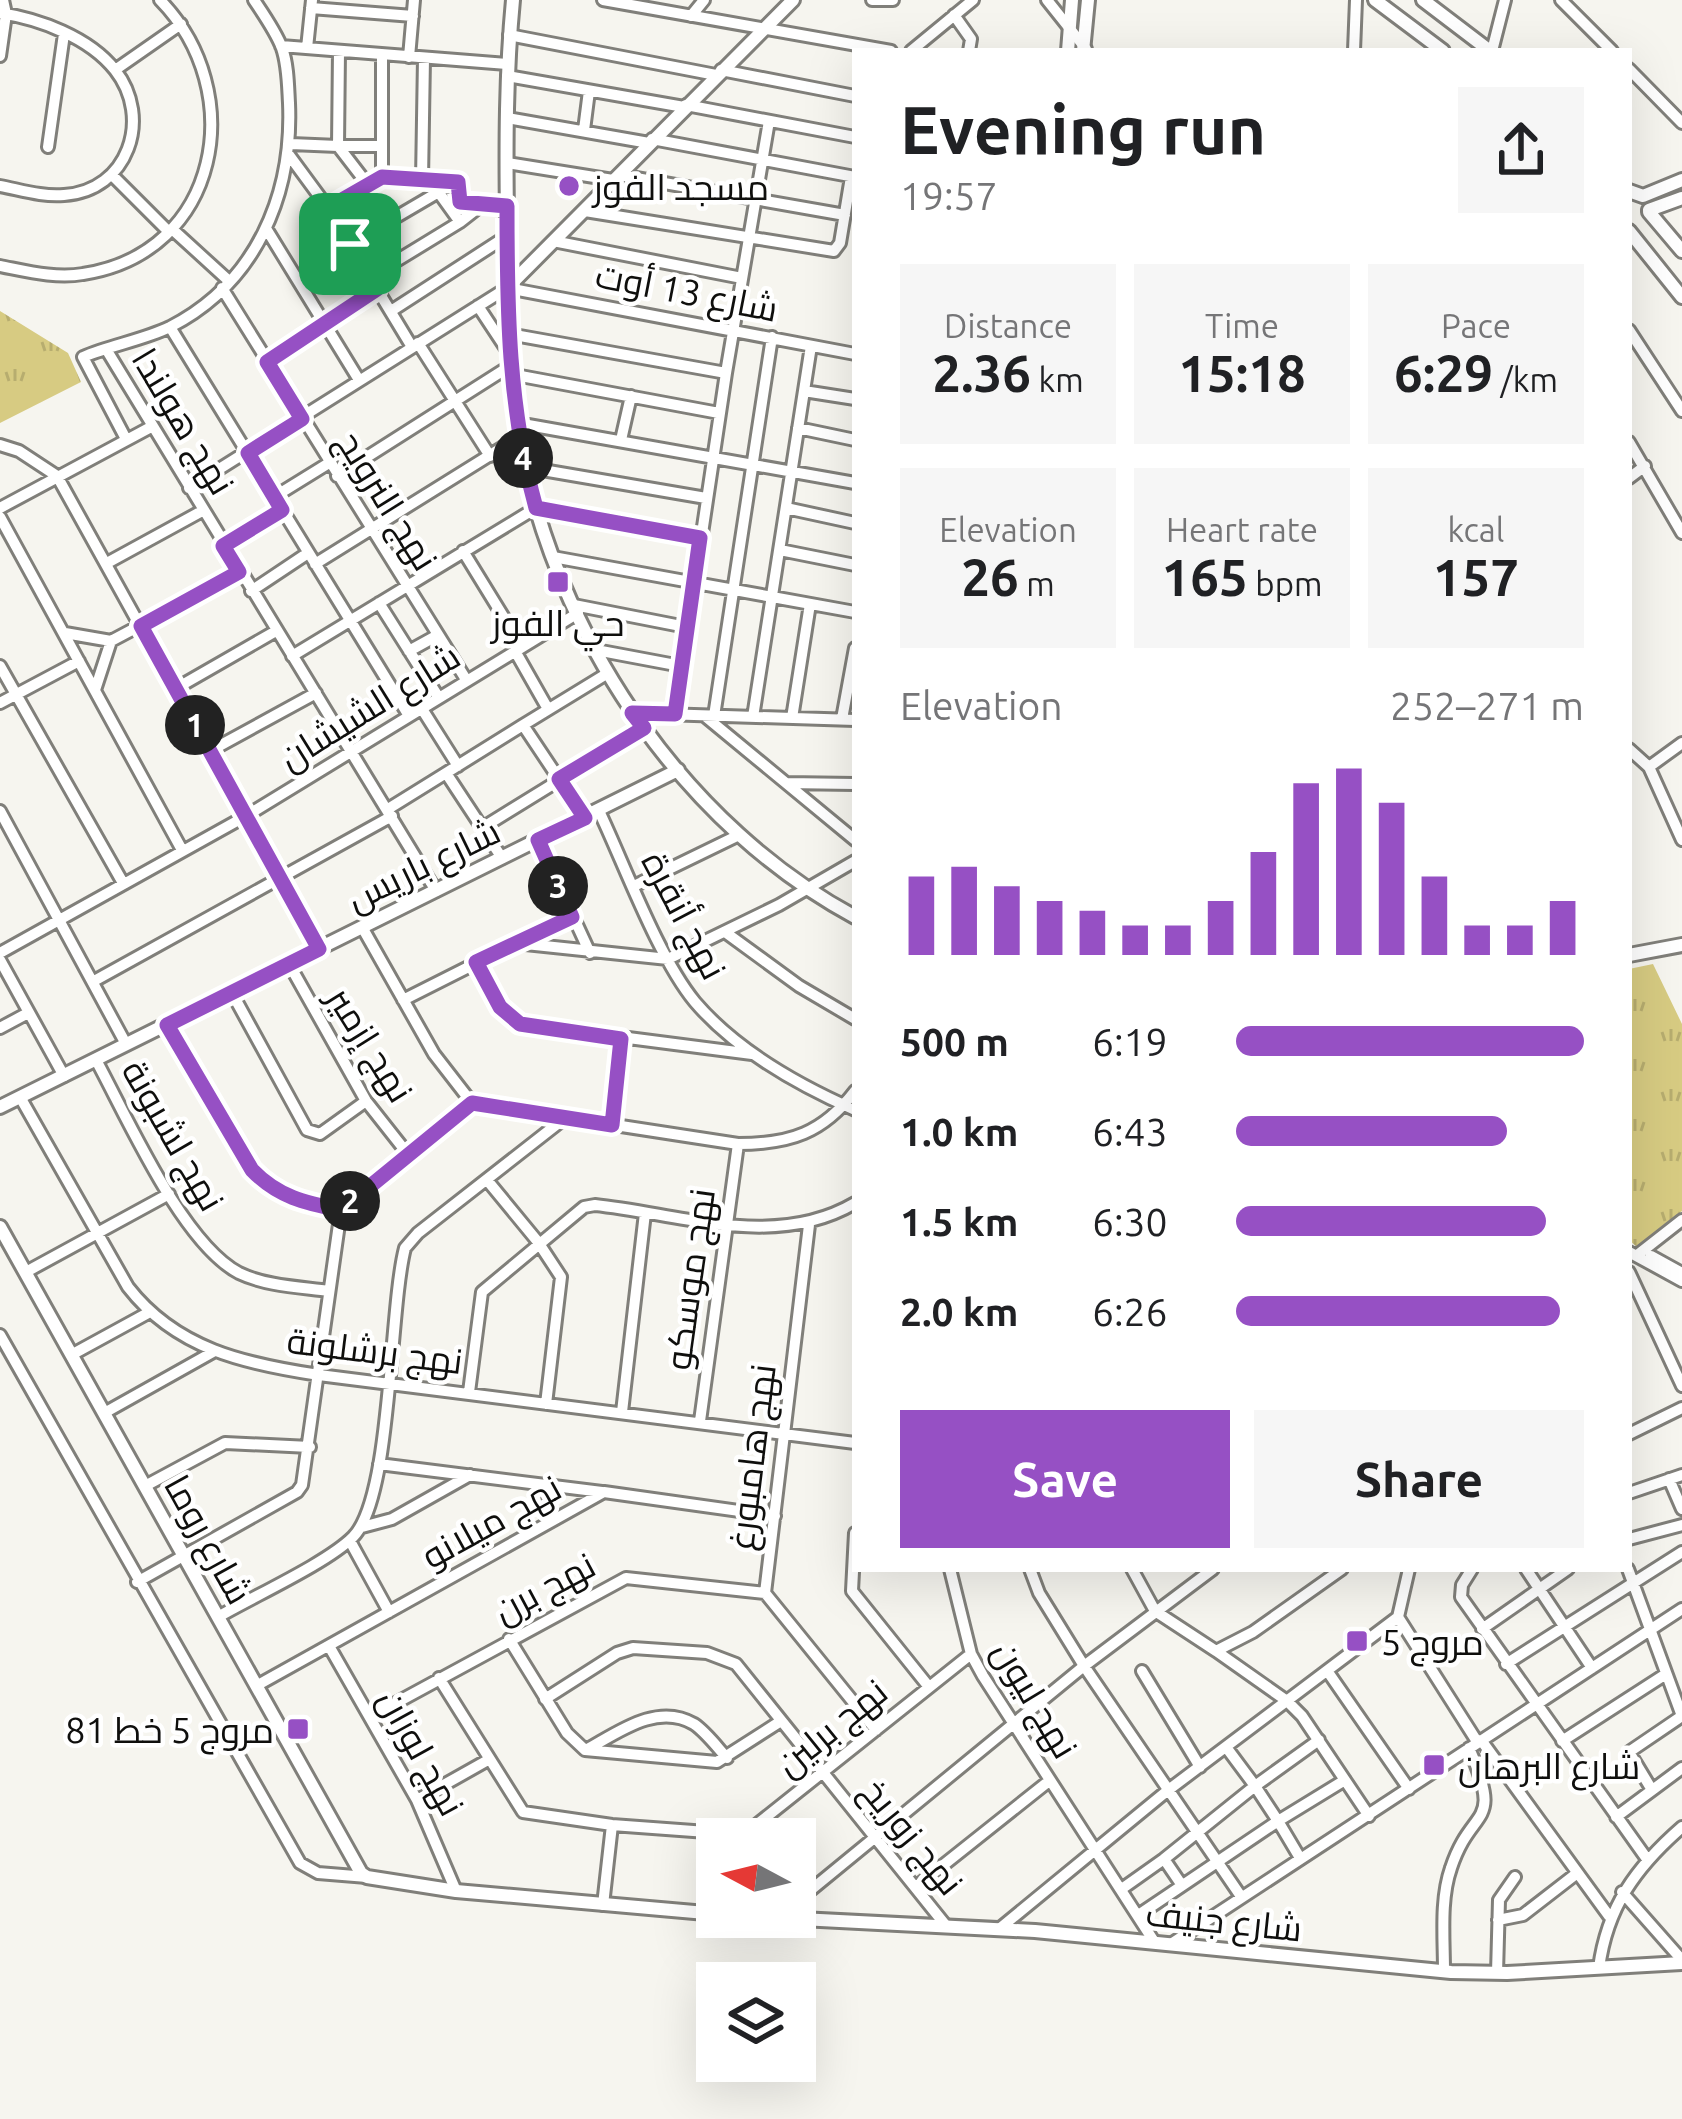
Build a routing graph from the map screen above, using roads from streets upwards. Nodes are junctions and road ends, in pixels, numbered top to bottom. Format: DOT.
graph roads {
  1 [pos="3,0"];
  2 [pos="160,0"];
  3 [pos="254,0"];
  4 [pos="269,0"];
  5 [pos="414,0"];
  6 [pos="513,0"];
  7 [pos="603,0"];
  8 [pos="704,0"];
  9 [pos="793,0"];
  10 [pos="872,0"];
  11 [pos="893,0"];
  12 [pos="948,0"];
  13 [pos="973,0"];
  14 [pos="1047,0"];
  15 [pos="1072,0"];
  16 [pos="1088,0"];
  17 [pos="1355,0"];
  18 [pos="1375,0"];
  19 [pos="1423,0"];
  20 [pos="1505,0"];
  21 [pos="1561,0"];
  22 [pos="312,4"];
  23 [pos="956,13"];
  24 [pos="3,14"];
  25 [pos="413,16"];
  26 [pos="691,16"];
  27 [pos="267,21"];
  28 [pos="181,24"];
  29 [pos="764,29"];
  30 [pos="1070,29"];
  31 [pos="64,34"];
  32 [pos="509,35"];
  33 [pos="281,46"];
  34 [pos="307,48"];
  35 [pos="874,48"];
  36 [pos="915,48"];
  37 [pos="970,48"];
  38 [pos="1068,48"];
  39 [pos="1084,48"];
  40 [pos="1085,48"];
  41 [pos="1354,48"];
  42 [pos="1439,48"];
  43 [pos="1487,48"];
  44 [pos="1492,48"];
  45 [pos="1609,48"];
  46 [pos="338,51"];
  47 [pos="382,55"];
  48 [pos="0,56"];
  49 [pos="409,57"];
  50 [pos="424,58"];
  51 [pos="115,70"];
  52 [pos="507,70"];
  53 [pos="1632,71"];
  54 [pos="718,72"];
  55 [pos="589,91"];
  56 [pos="852,95"];
  57 [pos="685,106"];
  58 [pos="507,118"];
  59 [pos="769,121"];
  60 [pos="1682,123"];
  61 [pos="584,130"];
  62 [pos="852,136"];
  63 [pos="651,141"];
  64 [pos="338,146"];
  65 [pos="380,146"];
  66 [pos="48,147"];
  67 [pos="290,150"];
  68 [pos="763,159"];
  69 [pos="507,163"];
  70 [pos="112,176"];
  71 [pos="382,177"];
  72 [pos="616,177"];
  73 [pos="852,177"];
  74 [pos="422,179"];
  75 [pos="1682,180"];
  76 [pos="852,182"];
  77 [pos="368,185"];
  78 [pos="0,186"];
  79 [pos="437,186"];
  80 [pos="1633,191"];
  81 [pos="1682,198"];
  82 [pos="754,200"];
  83 [pos="483,204"];
  84 [pos="507,206"];
  85 [pos="328,208"];
  86 [pos="585,211"];
  87 [pos="1649,211"];
  88 [pos="845,215"];
  89 [pos="460,222"];
  90 [pos="1632,228"];
  91 [pos="171,230"];
  92 [pos="267,230"];
  93 [pos="1632,233"];
  94 [pos="507,236"];
  95 [pos="748,239"];
  96 [pos="553,242"];
  97 [pos="350,244"];
  98 [pos="1682,251"];
  99 [pos="0,266"];
  100 [pos="370,277"];
  101 [pos="742,278"];
  102 [pos="226,285"];
  103 [pos="507,288"];
  104 [pos="377,289"];
  105 [pos="1682,297"];
  106 [pos="478,306"];
  107 [pos="391,311"];
  108 [pos="324,323"];
  109 [pos="170,327"];
  110 [pos="735,329"];
  111 [pos="508,334"];
  112 [pos="1632,335"];
  113 [pos="772,337"];
  114 [pos="415,345"];
  115 [pos="811,346"];
  116 [pos="106,349"];
  117 [pos="852,353"];
  118 [pos="267,362"];
  119 [pos="510,365"];
  120 [pos="726,373"];
  121 [pos="359,380"];
  122 [pos="804,391"];
  123 [pos="632,396"];
  124 [pos="852,399"];
  125 [pos="456,402"];
  126 [pos="1682,411"];
  127 [pos="719,412"];
  128 [pos="302,419"];
  129 [pos="152,427"];
  130 [pos="799,428"];
  131 [pos="518,430"];
  132 [pos="126,439"];
  133 [pos="852,439"];
  134 [pos="621,440"];
  135 [pos="0,445"];
  136 [pos="1632,446"];
  137 [pos="248,453"];
  138 [pos="490,456"];
  139 [pos="713,456"];
  140 [pos="329,463"];
  141 [pos="754,464"];
  142 [pos="525,466"];
  143 [pos="1645,466"];
  144 [pos="792,472"];
  145 [pos="57,476"];
  146 [pos="337,476"];
  147 [pos="1632,476"];
  148 [pos="852,482"];
  149 [pos="189,488"];
  150 [pos="274,497"];
  151 [pos="706,499"];
  152 [pos="536,508"];
  153 [pos="786,508"];
  154 [pos="282,510"];
  155 [pos="202,511"];
  156 [pos="0,513"];
  157 [pos="852,522"];
  158 [pos="371,530"];
  159 [pos="1682,533"];
  160 [pos="700,538"];
  161 [pos="223,546"];
  162 [pos="463,550"];
  163 [pos="780,550"];
  164 [pos="308,553"];
  165 [pos="553,557"];
  166 [pos="107,563"];
  167 [pos="852,564"];
  168 [pos="315,565"];
  169 [pos="239,572"];
  170 [pos="693,583"];
  171 [pos="407,586"];
  172 [pos="734,589"];
  173 [pos="250,590"];
  174 [pos="773,597"];
  175 [pos="379,603"];
  176 [pos="811,604"];
  177 [pos="576,609"];
  178 [pos="852,611"];
  179 [pos="351,620"];
  180 [pos="141,626"];
  181 [pos="686,627"];
  182 [pos="276,631"];
  183 [pos="65,633"];
  184 [pos="438,635"];
  185 [pos="111,641"];
  186 [pos="518,649"];
  187 [pos="596,650"];
  188 [pos="409,651"];
  189 [pos="292,656"];
  190 [pos="79,661"];
  191 [pos="0,666"];
  192 [pos="681,666"];
  193 [pos="608,673"];
  194 [pos="467,681"];
  195 [pos="852,684"];
  196 [pos="175,688"];
  197 [pos="95,690"];
  198 [pos="316,693"];
  199 [pos="16,694"];
  200 [pos="439,698"];
  201 [pos="0,704"];
  202 [pos="422,709"];
  203 [pos="548,709"];
  204 [pos="632,713"];
  205 [pos="675,714"];
  206 [pos="409,716"];
  207 [pos="709,716"];
  208 [pos="753,717"];
  209 [pos="792,718"];
  210 [pos="849,720"];
  211 [pos="523,725"];
  212 [pos="644,728"];
  213 [pos="1682,742"];
  214 [pos="210,751"];
  215 [pos="354,752"];
  216 [pos="1632,752"];
  217 [pos="1649,767"];
  218 [pos="452,770"];
  219 [pos="678,770"];
  220 [pos="559,779"];
  221 [pos="787,783"];
  222 [pos="852,784"];
  223 [pos="0,811"];
  224 [pos="390,812"];
  225 [pos="592,815"];
  226 [pos="246,816"];
  227 [pos="482,828"];
  228 [pos="740,835"];
  229 [pos="852,837"];
  230 [pos="538,840"];
  231 [pos="1682,841"];
  232 [pos="182,850"];
  233 [pos="502,858"];
  234 [pos="852,863"];
  235 [pos="280,879"];
  236 [pos="123,883"];
  237 [pos="634,886"];
  238 [pos="436,891"];
  239 [pos="806,891"];
  240 [pos="852,915"];
  241 [pos="572,917"];
  242 [pos="59,919"];
  243 [pos="362,927"];
  244 [pos="725,932"];
  245 [pos="515,944"];
  246 [pos="1682,945"];
  247 [pos="319,949"];
  248 [pos="590,953"];
  249 [pos="1632,954"];
  250 [pos="0,956"];
  251 [pos="668,959"];
  252 [pos="476,962"];
  253 [pos="289,964"];
  254 [pos="94,981"];
  255 [pos="232,993"];
  256 [pos="404,1000"];
  257 [pos="28,1013"];
  258 [pos="852,1017"];
  259 [pos="167,1025"];
  260 [pos="0,1028"];
  261 [pos="621,1039"];
  262 [pos="126,1044"];
  263 [pos="755,1054"];
  264 [pos="96,1060"];
  265 [pos="64,1076"];
  266 [pos="20,1097"];
  267 [pos="366,1101"];
  268 [pos="472,1103"];
  269 [pos="0,1107"];
  270 [pos="850,1108"];
  271 [pos="565,1118"];
  272 [pos="612,1125"];
  273 [pos="738,1144"];
  274 [pos="407,1153"];
  275 [pos="487,1180"];
  276 [pos="169,1194"];
  277 [pos="852,1204"];
  278 [pos="341,1210"];
  279 [pos="645,1213"];
  280 [pos="1682,1220"];
  281 [pos="727,1225"];
  282 [pos="809,1225"];
  283 [pos="0,1227"];
  284 [pos="95,1232"];
  285 [pos="538,1242"];
  286 [pos="1636,1253"];
  287 [pos="26,1272"];
  288 [pos="1682,1277"];
  289 [pos="1632,1278"];
  290 [pos="329,1291"];
  291 [pos="148,1312"];
  292 [pos="0,1335"];
  293 [pos="213,1352"];
  294 [pos="74,1354"];
  295 [pos="319,1376"];
  296 [pos="388,1383"];
  297 [pos="1682,1386"];
  298 [pos="469,1392"];
  299 [pos="546,1404"];
  300 [pos="1682,1408"];
  301 [pos="106,1412"];
  302 [pos="622,1412"];
  303 [pos="700,1421"];
  304 [pos="784,1433"];
  305 [pos="1632,1433"];
  306 [pos="852,1443"];
  307 [pos="310,1447"];
  308 [pos="379,1464"];
  309 [pos="470,1475"];
  310 [pos="1682,1475"];
  311 [pos="1669,1479"];
  312 [pos="146,1486"];
  313 [pos="547,1486"];
  314 [pos="604,1492"];
  315 [pos="1632,1492"];
  316 [pos="1682,1509"];
  317 [pos="775,1516"];
  318 [pos="551,1520"];
  319 [pos="1682,1525"];
  320 [pos="362,1527"];
  321 [pos="1632,1538"];
  322 [pos="350,1540"];
  323 [pos="1682,1552"];
  324 [pos="184,1556"];
  325 [pos="853,1572"];
  326 [pos="951,1572"];
  327 [pos="1031,1572"];
  328 [pos="1134,1572"];
  329 [pos="1209,1572"];
  330 [pos="1338,1572"];
  331 [pos="1408,1572"];
  332 [pos="1471,1572"];
  333 [pos="1528,1572"];
  334 [pos="1563,1572"];
  335 [pos="1629,1572"];
  336 [pos="137,1582"];
  337 [pos="1633,1582"];
  338 [pos="1537,1588"];
  339 [pos="765,1593"];
  340 [pos="1682,1609"];
  341 [pos="1155,1610"];
  342 [pos="389,1612"];
  343 [pos="218,1616"];
  344 [pos="1398,1617"];
  345 [pos="1564,1628"];
  346 [pos="1482,1629"];
  347 [pos="1650,1630"];
  348 [pos="508,1640"];
  349 [pos="328,1646"];
  350 [pos="1216,1652"];
  351 [pos="970,1654"];
  352 [pos="1506,1664"];
  353 [pos="1084,1666"];
  354 [pos="1592,1668"];
  355 [pos="1142,1671"];
  356 [pos="1328,1672"];
  357 [pos="1666,1674"];
  358 [pos="439,1678"];
  359 [pos="256,1687"];
  360 [pos="929,1687"];
  361 [pos="545,1699"];
  362 [pos="1287,1701"];
  363 [pos="1535,1705"];
  364 [pos="1682,1716"];
  365 [pos="370,1717"];
  366 [pos="781,1720"];
  367 [pos="1012,1725"];
  368 [pos="876,1730"];
  369 [pos="1319,1740"];
  370 [pos="1562,1742"];
  371 [pos="1476,1744"];
  372 [pos="1226,1747"];
  373 [pos="585,1750"];
  374 [pos="727,1758"];
  375 [pos="488,1760"];
  376 [pos="1200,1767"];
  377 [pos="1682,1768"];
  378 [pos="823,1772"];
  379 [pos="1345,1780"];
  380 [pos="1049,1781"];
  381 [pos="1256,1786"];
  382 [pos="1409,1789"];
  383 [pos="1652,1790"];
  384 [pos="1167,1791"];
  385 [pos="417,1800"];
  386 [pos="1369,1816"];
  387 [pos="1616,1817"];
  388 [pos="1278,1821"];
  389 [pos="612,1825"];
  390 [pos="1682,1827"];
  391 [pos="1200,1832"];
  392 [pos="876,1837"];
  393 [pos="1095,1850"];
  394 [pos="1300,1858"];
  395 [pos="1164,1859"];
  396 [pos="1219,1859"];
  397 [pos="1647,1859"];
  398 [pos="1576,1874"];
  399 [pos="368,1877"];
  400 [pos="1515,1877"];
  401 [pos="1180,1884"];
  402 [pos="816,1886"];
  403 [pos="917,1886"];
  404 [pos="1123,1888"];
  405 [pos="457,1891"];
  406 [pos="1622,1892"];
  407 [pos="1240,1895"];
  408 [pos="603,1905"];
  409 [pos="696,1912"];
  410 [pos="1139,1914"];
  411 [pos="1609,1916"];
  412 [pos="816,1920"];
  413 [pos="1498,1920"];
  414 [pos="947,1927"];
  415 [pos="999,1929"];
  416 [pos="1155,1943"];
  417 [pos="1171,1944"];
  418 [pos="1682,1961"];
  419 [pos="1598,1968"];
  420 [pos="1444,1971"];
  421 [pos="1498,1972"];
  1 -- 24 [label="street"];
  2 -- 28 [label="street"];
  3 -- 27 [label="street"];
  4 -- 27 [label="street"];
  5 -- 25 [label="street"];
  6 -- 32 [label="street"];
  7 -- 26 [label="street"];
  8 -- 26 [label="street"];
  9 -- 29 [label="street"];
  10 -- 11 [label="street"];
  12 -- 23 [label="street"];
  13 -- 23 [label="street"];
  14 -- 30 [label="street"];
  15 -- 30 [label="street"];
  16 -- 40 [label="street"];
  17 -- 41 [label="street"];
  18 -- 42 [label="street"];
  19 -- 43 [label="street"];
  20 -- 44 [label="street"];
  21 -- 45 [label="street"];
  22 -- 25 [label="street"];
  22 -- 34 [label="street"];
  23 -- 36 [label="street"];
  23 -- 37 [label="street"];
  24 -- 31 [label="street"];
  24 -- 48 [label="street"];
  25 -- 49 [label="street"];
  26 -- 29 [label="street"];
  27 -- 33 [label="street"];
  28 -- 51 [label="street"];
  28 -- 91 [label="street"];
  29 -- 35 [label="street"];
  29 -- 54 [label="street"];
  30 -- 38 [label="street"];
  30 -- 39 [label="street"];
  31 -- 51 [label="street"];
  31 -- 66 [label="street"];
  32 -- 52 [label="street"];
  32 -- 54 [label="street"];
  33 -- 34 [label="street"];
  33 -- 67 [label="street"];
  34 -- 46 [label="street"];
  46 -- 47 [label="street"];
  46 -- 64 [label="street"];
  47 -- 49 [label="street"];
  47 -- 65 [label="street"];
  49 -- 50 [label="street"];
  50 -- 52 [label="street"];
  50 -- 74 [label="street"];
  51 -- 70 [label="street"];
  52 -- 55 [label="street"];
  52 -- 58 [label="street"];
  53 -- 60 [label="street"];
  54 -- 56 [label="street"];
  54 -- 57 [label="street"];
  55 -- 57 [label="street"];
  55 -- 61 [label="street"];
  57 -- 59 [label="street"];
  57 -- 63 [label="street"];
  58 -- 61 [label="street"];
  58 -- 69 [label="street"];
  59 -- 62 [label="street"];
  59 -- 68 [label="street"];
  61 -- 63 [label="street"];
  63 -- 68 [label="street"];
  63 -- 72 [label="street"];
  64 -- 65 [label="street"];
  64 -- 67 [label="street"];
  64 -- 77 [label="street"];
  65 -- 71 [label="street"];
  67 -- 85 [label="street"];
  67 -- 92 [label="street"];
  68 -- 73 [label="street"];
  68 -- 82 [label="street"];
  69 -- 72 [label="street"];
  69 -- 84 [label="street"];
  70 -- 78 [label="street"];
  70 -- 91 [label="street, نهج النرويج"];
  71 -- 74 [label="street"];
  71 -- 77 [label="street"];
  72 -- 82 [label="street"];
  72 -- 86 [label="street"];
  74 -- 79 [label="street"];
  75 -- 80 [label="street"];
  76 -- 88 [label="street"];
  77 -- 85 [label="street"];
  79 -- 83 [label="street"];
  79 -- 89 [label="street"];
  79 -- 97 [label="street"];
  80 -- 87 [label="street"];
  81 -- 87 [label="street"];
  82 -- 88 [label="street"];
  82 -- 95 [label="street"];
  83 -- 84 [label="street"];
  83 -- 89 [label="street"];
  84 -- 94 [label="street"];
  85 -- 97 [label="street"];
  86 -- 95 [label="street"];
  86 -- 96 [label="street"];
  87 -- 90 [label="street"];
  87 -- 98 [label="street"];
  88 -- 95 [label="street"];
  89 -- 100 [label="street"];
  91 -- 99 [label="street"];
  91 -- 102 [label="street, نهج النرويج"];
  92 -- 102 [label="street"];
  92 -- 108 [label="street"];
  93 -- 105 [label="street"];
  94 -- 103 [label="street"];
  94 -- 107 [label="street"];
  95 -- 101 [label="street"];
  96 -- 101 [label="street"];
  96 -- 103 [label="street"];
  97 -- 100 [label="street"];
  100 -- 104 [label="street"];
  101 -- 110 [label="street"];
  102 -- 109 [label="street"];
  102 -- 118 [label="street, نهج النرويج"];
  103 -- 106 [label="street"];
  103 -- 110 [label="street, شارع 13 أوت"];
  103 -- 111 [label="street"];
  104 -- 107 [label="street"];
  104 -- 108 [label="street"];
  106 -- 114 [label="street"];
  106 -- 119 [label="street"];
  107 -- 114 [label="street"];
  108 -- 118 [label="street"];
  108 -- 121 [label="street"];
  109 -- 116 [label="street"];
  109 -- 137 [label="street"];
  110 -- 113 [label="street, شارع 13 أوت"];
  110 -- 120 [label="street"];
  111 -- 119 [label="street"];
  111 -- 120 [label="street"];
  112 -- 126 [label="street"];
  113 -- 115 [label="street, شارع 13 أوت"];
  113 -- 141 [label="street"];
  114 -- 121 [label="street"];
  114 -- 125 [label="street"];
  115 -- 117 [label="street, شارع 13 أوت"];
  115 -- 122 [label="street"];
  116 -- 129 [label="street, نهج هولندا"];
  116 -- 132 [label="street"];
  118 -- 128 [label="street, نهج النرويج"];
  119 -- 123 [label="street"];
  119 -- 125 [label="street"];
  119 -- 131 [label="street"];
  120 -- 127 [label="street"];
  121 -- 128 [label="street"];
  122 -- 124 [label="street"];
  122 -- 130 [label="street"];
  123 -- 127 [label="street"];
  123 -- 134 [label="street"];
  125 -- 138 [label="street"];
  125 -- 146 [label="street"];
  127 -- 139 [label="street"];
  128 -- 137 [label="street"];
  128 -- 140 [label="street, نهج النرويج"];
  129 -- 132 [label="street"];
  129 -- 149 [label="street, نهج هولندا"];
  130 -- 133 [label="street"];
  130 -- 144 [label="street"];
  131 -- 134 [label="street"];
  131 -- 138 [label="street"];
  131 -- 142 [label="street"];
  132 -- 145 [label="street"];
  134 -- 139 [label="street"];
  135 -- 145 [label="street"];
  136 -- 143 [label="street"];
  137 -- 149 [label="street"];
  137 -- 150 [label="street"];
  138 -- 158 [label="street"];
  139 -- 141 [label="street"];
  139 -- 151 [label="street"];
  140 -- 146 [label="street, نهج النرويج"];
  140 -- 150 [label="street"];
  141 -- 144 [label="street"];
  141 -- 172 [label="street"];
  142 -- 151 [label="street"];
  142 -- 152 [label="street"];
  143 -- 147 [label="street"];
  143 -- 159 [label="street"];
  144 -- 148 [label="street"];
  144 -- 153 [label="street"];
  145 -- 156 [label="street"];
  145 -- 166 [label="street"];
  146 -- 158 [label="street, نهج النرويج"];
  149 -- 155 [label="street, نهج هولندا"];
  150 -- 154 [label="street"];
  151 -- 160 [label="street"];
  152 -- 160 [label="street"];
  152 -- 162 [label="street"];
  152 -- 165 [label="street"];
  153 -- 157 [label="street"];
  153 -- 163 [label="street"];
  154 -- 161 [label="street"];
  154 -- 164 [label="street"];
  155 -- 161 [label="street, نهج هولندا"];
  155 -- 166 [label="street"];
  156 -- 183 [label="street"];
  158 -- 168 [label="street"];
  158 -- 171 [label="street, نهج النرويج"];
  160 -- 170 [label="street"];
  161 -- 169 [label="street, نهج هولندا"];
  162 -- 171 [label="street"];
  162 -- 186 [label="street"];
  163 -- 167 [label="street"];
  163 -- 174 [label="street"];
  164 -- 168 [label="street"];
  164 -- 173 [label="street"];
  165 -- 170 [label="street"];
  165 -- 177 [label="street"];
  166 -- 180 [label="street"];
  168 -- 179 [label="street"];
  169 -- 173 [label="street, نهج هولندا"];
  169 -- 180 [label="street"];
  170 -- 172 [label="street"];
  170 -- 181 [label="street"];
  171 -- 175 [label="street"];
  171 -- 184 [label="street, نهج النرويج"];
  172 -- 174 [label="street"];
  172 -- 207 [label="street"];
  173 -- 182 [label="street, نهج هولندا"];
  174 -- 176 [label="street"];
  174 -- 208 [label="street"];
  175 -- 179 [label="street"];
  175 -- 188 [label="street"];
  176 -- 178 [label="street"];
  176 -- 209 [label="street"];
  177 -- 181 [label="street"];
  177 -- 186 [label="street, شارع الشيشان"];
  177 -- 187 [label="street"];
  179 -- 189 [label="street"];
  179 -- 206 [label="street"];
  180 -- 185 [label="street"];
  180 -- 196 [label="street"];
  181 -- 192 [label="street"];
  182 -- 189 [label="street, نهج هولندا"];
  182 -- 196 [label="street"];
  183 -- 185 [label="street"];
  183 -- 190 [label="street"];
  184 -- 188 [label="street"];
  184 -- 194 [label="street, نهج النرويج"];
  185 -- 197 [label="street"];
  186 -- 194 [label="street, شارع الشيشان"];
  186 -- 203 [label="street"];
  187 -- 192 [label="street"];
  187 -- 193 [label="street"];
  188 -- 200 [label="street"];
  189 -- 198 [label="street, نهج هولندا"];
  190 -- 197 [label="street"];
  190 -- 199 [label="street"];
  191 -- 199 [label="street"];
  192 -- 205 [label="street"];
  193 -- 203 [label="street"];
  193 -- 204 [label="street"];
  194 -- 200 [label="street, شارع الشيشان"];
  195 -- 210 [label="street"];
  196 -- 214 [label="street"];
  197 -- 232 [label="street"];
  198 -- 214 [label="street"];
  198 -- 215 [label="street, نهج هولندا"];
  199 -- 201 [label="street"];
  199 -- 236 [label="street"];
  200 -- 202 [label="street, شارع الشيشان"];
  202 -- 206 [label="street, شارع الشيشان"];
  202 -- 218 [label="street"];
  203 -- 211 [label="street"];
  204 -- 205 [label="street"];
  204 -- 212 [label="street"];
  205 -- 207 [label="street"];
  206 -- 215 [label="street, شارع الشيشان"];
  207 -- 208 [label="street"];
  207 -- 221 [label="street"];
  208 -- 209 [label="street"];
  209 -- 210 [label="street"];
  211 -- 218 [label="street"];
  211 -- 220 [label="street, نهج أنقرة"];
  212 -- 219 [label="street"];
  212 -- 220 [label="street"];
  213 -- 217 [label="street"];
  214 -- 226 [label="street"];
  215 -- 224 [label="street, نهج هولندا"];
  215 -- 226 [label="street, شارع الشيشان"];
  216 -- 217 [label="street"];
  217 -- 231 [label="street"];
  218 -- 224 [label="street"];
  218 -- 227 [label="street"];
  219 -- 225 [label="street, شارع باريس"];
  219 -- 228 [label="street"];
  220 -- 225 [label="street, نهج أنقرة"];
  220 -- 227 [label="street"];
  221 -- 222 [label="street"];
  221 -- 229 [label="street"];
  223 -- 242 [label="street"];
  224 -- 235 [label="street"];
  224 -- 238 [label="street, نهج هولندا"];
  225 -- 230 [label="street, شارع باريس"];
  225 -- 237 [label="street, نهج أنقرة"];
  226 -- 232 [label="street, شارع الشيشان"];
  226 -- 235 [label="street"];
  227 -- 233 [label="street"];
  228 -- 237 [label="street"];
  228 -- 239 [label="street"];
  230 -- 233 [label="street, شارع باريس"];
  230 -- 241 [label="street"];
  232 -- 236 [label="street, شارع الشيشان"];
  233 -- 238 [label="street, شارع باريس"];
  234 -- 239 [label="street"];
  235 -- 247 [label="street"];
  235 -- 254 [label="street"];
  236 -- 242 [label="street, شارع الشيشان"];
  237 -- 251 [label="street, نهج أنقرة"];
  238 -- 243 [label="street, شارع باريس"];
  239 -- 240 [label="street"];
  239 -- 244 [label="street"];
  241 -- 245 [label="street"];
  241 -- 248 [label="street"];
  242 -- 250 [label="street, شارع الشيشان"];
  242 -- 254 [label="street"];
  243 -- 247 [label="street, شارع باريس"];
  243 -- 256 [label="street"];
  244 -- 251 [label="street"];
  244 -- 258 [label="street"];
  245 -- 248 [label="street"];
  245 -- 252 [label="street"];
  246 -- 249 [label="street"];
  247 -- 253 [label="street, شارع باريس"];
  248 -- 251 [label="street"];
  250 -- 257 [label="street"];
  251 -- 263 [label="street, نهج أنقرة"];
  252 -- 256 [label="street"];
  252 -- 261 [label="street"];
  253 -- 255 [label="street, شارع باريس"];
  253 -- 267 [label="street, نهج إزمير"];
  254 -- 262 [label="street"];
  255 -- 259 [label="street, شارع باريس"];
  255 -- 267 [label="street"];
  256 -- 268 [label="street"];
  257 -- 260 [label="street"];
  257 -- 265 [label="street"];
  259 -- 262 [label="street, شارع باريس"];
  259 -- 278 [label="street"];
  261 -- 263 [label="street"];
  261 -- 272 [label="street"];
  262 -- 264 [label="street, شارع باريس"];
  263 -- 270 [label="street, نهج أنقرة"];
  264 -- 265 [label="street, شارع باريس"];
  264 -- 276 [label="street, نهج لشبونة"];
  265 -- 266 [label="street, شارع باريس"];
  266 -- 269 [label="street, شارع باريس"];
  266 -- 284 [label="street, نهج برشلونة"];
  267 -- 274 [label="street, نهج إزمير"];
  268 -- 271 [label="street"];
  268 -- 274 [label="street"];
  270 -- 273 [label="street"];
  271 -- 272 [label="street"];
  271 -- 275 [label="street"];
  272 -- 273 [label="street"];
  273 -- 281 [label="street, نهج موسكو"];
  274 -- 278 [label="street"];
  275 -- 285 [label="street"];
  275 -- 296 [label="street"];
  276 -- 284 [label="street"];
  276 -- 290 [label="street, نهج لشبونة"];
  277 -- 282 [label="street"];
  278 -- 290 [label="street"];
  279 -- 281 [label="street"];
  279 -- 285 [label="street"];
  279 -- 302 [label="street"];
  280 -- 286 [label="street"];
  281 -- 282 [label="street"];
  281 -- 303 [label="street, نهج موسكو"];
  282 -- 304 [label="street, نهج هامبورغ"];
  283 -- 287 [label="street, شارع روما"];
  284 -- 287 [label="street"];
  284 -- 291 [label="street, نهج برشلونة"];
  285 -- 298 [label="street"];
  285 -- 299 [label="street"];
  286 -- 288 [label="street"];
  287 -- 294 [label="street, شارع روما"];
  289 -- 297 [label="street"];
  290 -- 295 [label="street"];
  291 -- 293 [label="street, نهج برشلونة"];
  291 -- 294 [label="street"];
  292 -- 336 [label="street"];
  293 -- 295 [label="street, نهج برشلونة"];
  293 -- 301 [label="street"];
  294 -- 301 [label="street, شارع روما"];
  295 -- 296 [label="street, نهج برشلونة"];
  295 -- 307 [label="street"];
  296 -- 298 [label="street, نهج برشلونة"];
  296 -- 308 [label="street"];
  298 -- 299 [label="street, نهج برشلونة"];
  299 -- 302 [label="street, نهج برشلونة"];
  300 -- 305 [label="street"];
  301 -- 312 [label="street, شارع روما"];
  302 -- 303 [label="street, نهج برشلونة"];
  303 -- 304 [label="street, نهج برشلونة"];
  304 -- 306 [label="street, نهج برشلونة"];
  304 -- 317 [label="street, نهج هامبورغ"];
  307 -- 312 [label="street"];
  307 -- 324 [label="street"];
  308 -- 309 [label="street"];
  308 -- 320 [label="street"];
  309 -- 313 [label="street"];
  309 -- 320 [label="street"];
  310 -- 311 [label="street"];
  311 -- 315 [label="street"];
  311 -- 316 [label="street"];
  312 -- 324 [label="street, شارع روما"];
  313 -- 314 [label="street"];
  313 -- 318 [label="street"];
  314 -- 317 [label="street, نهج ميلانو"];
  314 -- 318 [label="street, نهج ميلانو"];
  317 -- 339 [label="street, نهج هامبورغ"];
  318 -- 342 [label="street, نهج ميلانو"];
  319 -- 321 [label="street"];
  320 -- 322 [label="street"];
  322 -- 342 [label="street"];
  322 -- 343 [label="street"];
  323 -- 337 [label="street"];
  324 -- 336 [label="street"];
  324 -- 343 [label="street, شارع روما"];
  325 -- 360 [label="street"];
  326 -- 351 [label="street, نهج ليون"];
  327 -- 353 [label="street"];
  328 -- 341 [label="street"];
  329 -- 341 [label="street"];
  330 -- 350 [label="street"];
  331 -- 344 [label="street"];
  332 -- 346 [label="street"];
  333 -- 338 [label="street"];
  334 -- 338 [label="street"];
  335 -- 337 [label="street"];
  336 -- 399 [label="street"];
  337 -- 345 [label="street"];
  337 -- 347 [label="street"];
  338 -- 345 [label="street"];
  338 -- 346 [label="street"];
  339 -- 348 [label="street, نهج برن"];
  339 -- 368 [label="street, نهج هامبورغ"];
  340 -- 347 [label="street"];
  341 -- 350 [label="street"];
  341 -- 353 [label="street"];
  342 -- 349 [label="street, نهج ميلانو"];
  343 -- 359 [label="street, شارع روما"];
  344 -- 356 [label="street"];
  344 -- 371 [label="street"];
  345 -- 352 [label="street"];
  345 -- 354 [label="street"];
  346 -- 352 [label="street"];
  347 -- 354 [label="street"];
  347 -- 357 [label="street"];
  348 -- 358 [label="street, نهج برن"];
  348 -- 361 [label="street"];
  349 -- 359 [label="street, نهج ميلانو"];
  349 -- 365 [label="street, نهج لوزان"];
  350 -- 362 [label="street"];
  351 -- 360 [label="street, نهج برلين"];
  351 -- 367 [label="street, نهج ليون"];
  352 -- 363 [label="street"];
  353 -- 367 [label="street"];
  353 -- 384 [label="street"];
  354 -- 363 [label="street"];
  355 -- 376 [label="street"];
  356 -- 362 [label="street"];
  356 -- 382 [label="street"];
  357 -- 364 [label="street"];
  357 -- 370 [label="street"];
  358 -- 365 [label="street, نهج برن"];
  358 -- 375 [label="street, نهج برلين"];
  359 -- 399 [label="street, شارع روما"];
  360 -- 368 [label="street, نهج برلين"];
  361 -- 366 [label="street, نهج زوريخ"];
  361 -- 373 [label="street"];
  362 -- 369 [label="street"];
  362 -- 372 [label="street"];
  363 -- 370 [label="street"];
  363 -- 371 [label="street"];
  364 -- 383 [label="street"];
  365 -- 385 [label="street, نهج لوزان"];
  366 -- 374 [label="street"];
  366 -- 378 [label="street, نهج زوريخ"];
  367 -- 380 [label="street, نهج ليون"];
  367 -- 392 [label="street"];
  368 -- 378 [label="street, نهج برلين"];
  369 -- 379 [label="street"];
  369 -- 381 [label="street"];
  370 -- 387 [label="street"];
  371 -- 382 [label="street"];
  371 -- 398 [label="street"];
  371 -- 420 [label="street"];
  372 -- 376 [label="street"];
  372 -- 381 [label="street"];
  373 -- 374 [label="street"];
  373 -- 374 [label="street"];
  375 -- 385 [label="street"];
  375 -- 389 [label="street, نهج برلين"];
  376 -- 384 [label="street"];
  377 -- 383 [label="street"];
  378 -- 389 [label="street, نهج برلين"];
  378 -- 392 [label="street, نهج زوريخ"];
  379 -- 386 [label="street"];
  379 -- 388 [label="street"];
  380 -- 393 [label="street, نهج ليون"];
  380 -- 403 [label="street"];
  381 -- 388 [label="street"];
  381 -- 391 [label="street"];
  382 -- 386 [label="street"];
  383 -- 387 [label="street"];
  384 -- 391 [label="street"];
  384 -- 393 [label="street"];
  385 -- 405 [label="street, نهج لوزان"];
  386 -- 394 [label="street"];
  387 -- 397 [label="street"];
  388 -- 394 [label="street"];
  388 -- 396 [label="street"];
  389 -- 408 [label="street"];
  390 -- 397 [label="street"];
  391 -- 395 [label="street"];
  391 -- 396 [label="street"];
  392 -- 402 [label="street"];
  392 -- 403 [label="street, نهج زوريخ"];
  393 -- 404 [label="street, نهج ليون"];
  393 -- 415 [label="street"];
  394 -- 407 [label="street"];
  395 -- 401 [label="street"];
  395 -- 404 [label="street"];
  396 -- 401 [label="street"];
  396 -- 407 [label="street"];
  397 -- 406 [label="street"];
  398 -- 411 [label="street"];
  398 -- 413 [label="street"];
  399 -- 405 [label="street"];
  400 -- 413 [label="street"];
  401 -- 410 [label="street"];
  403 -- 414 [label="street, نهج زوريخ"];
  404 -- 410 [label="street, نهج ليون"];
  405 -- 408 [label="street"];
  406 -- 411 [label="street"];
  406 -- 418 [label="street"];
  407 -- 417 [label="street"];
  408 -- 409 [label="street"];
  410 -- 416 [label="street, نهج ليون"];
  411 -- 419 [label="street"];
  412 -- 414 [label="street, شارع جنيف"];
  413 -- 421 [label="street"];
  414 -- 415 [label="street, شارع جنيف"];
  415 -- 416 [label="street, شارع جنيف"];
  416 -- 417 [label="street, شارع جنيف"];
  417 -- 420 [label="street, شارع جنيف"];
  418 -- 419 [label="street, شارع جنيف"];
  419 -- 421 [label="street, شارع جنيف"];
  420 -- 421 [label="street, شارع جنيف"];
}
